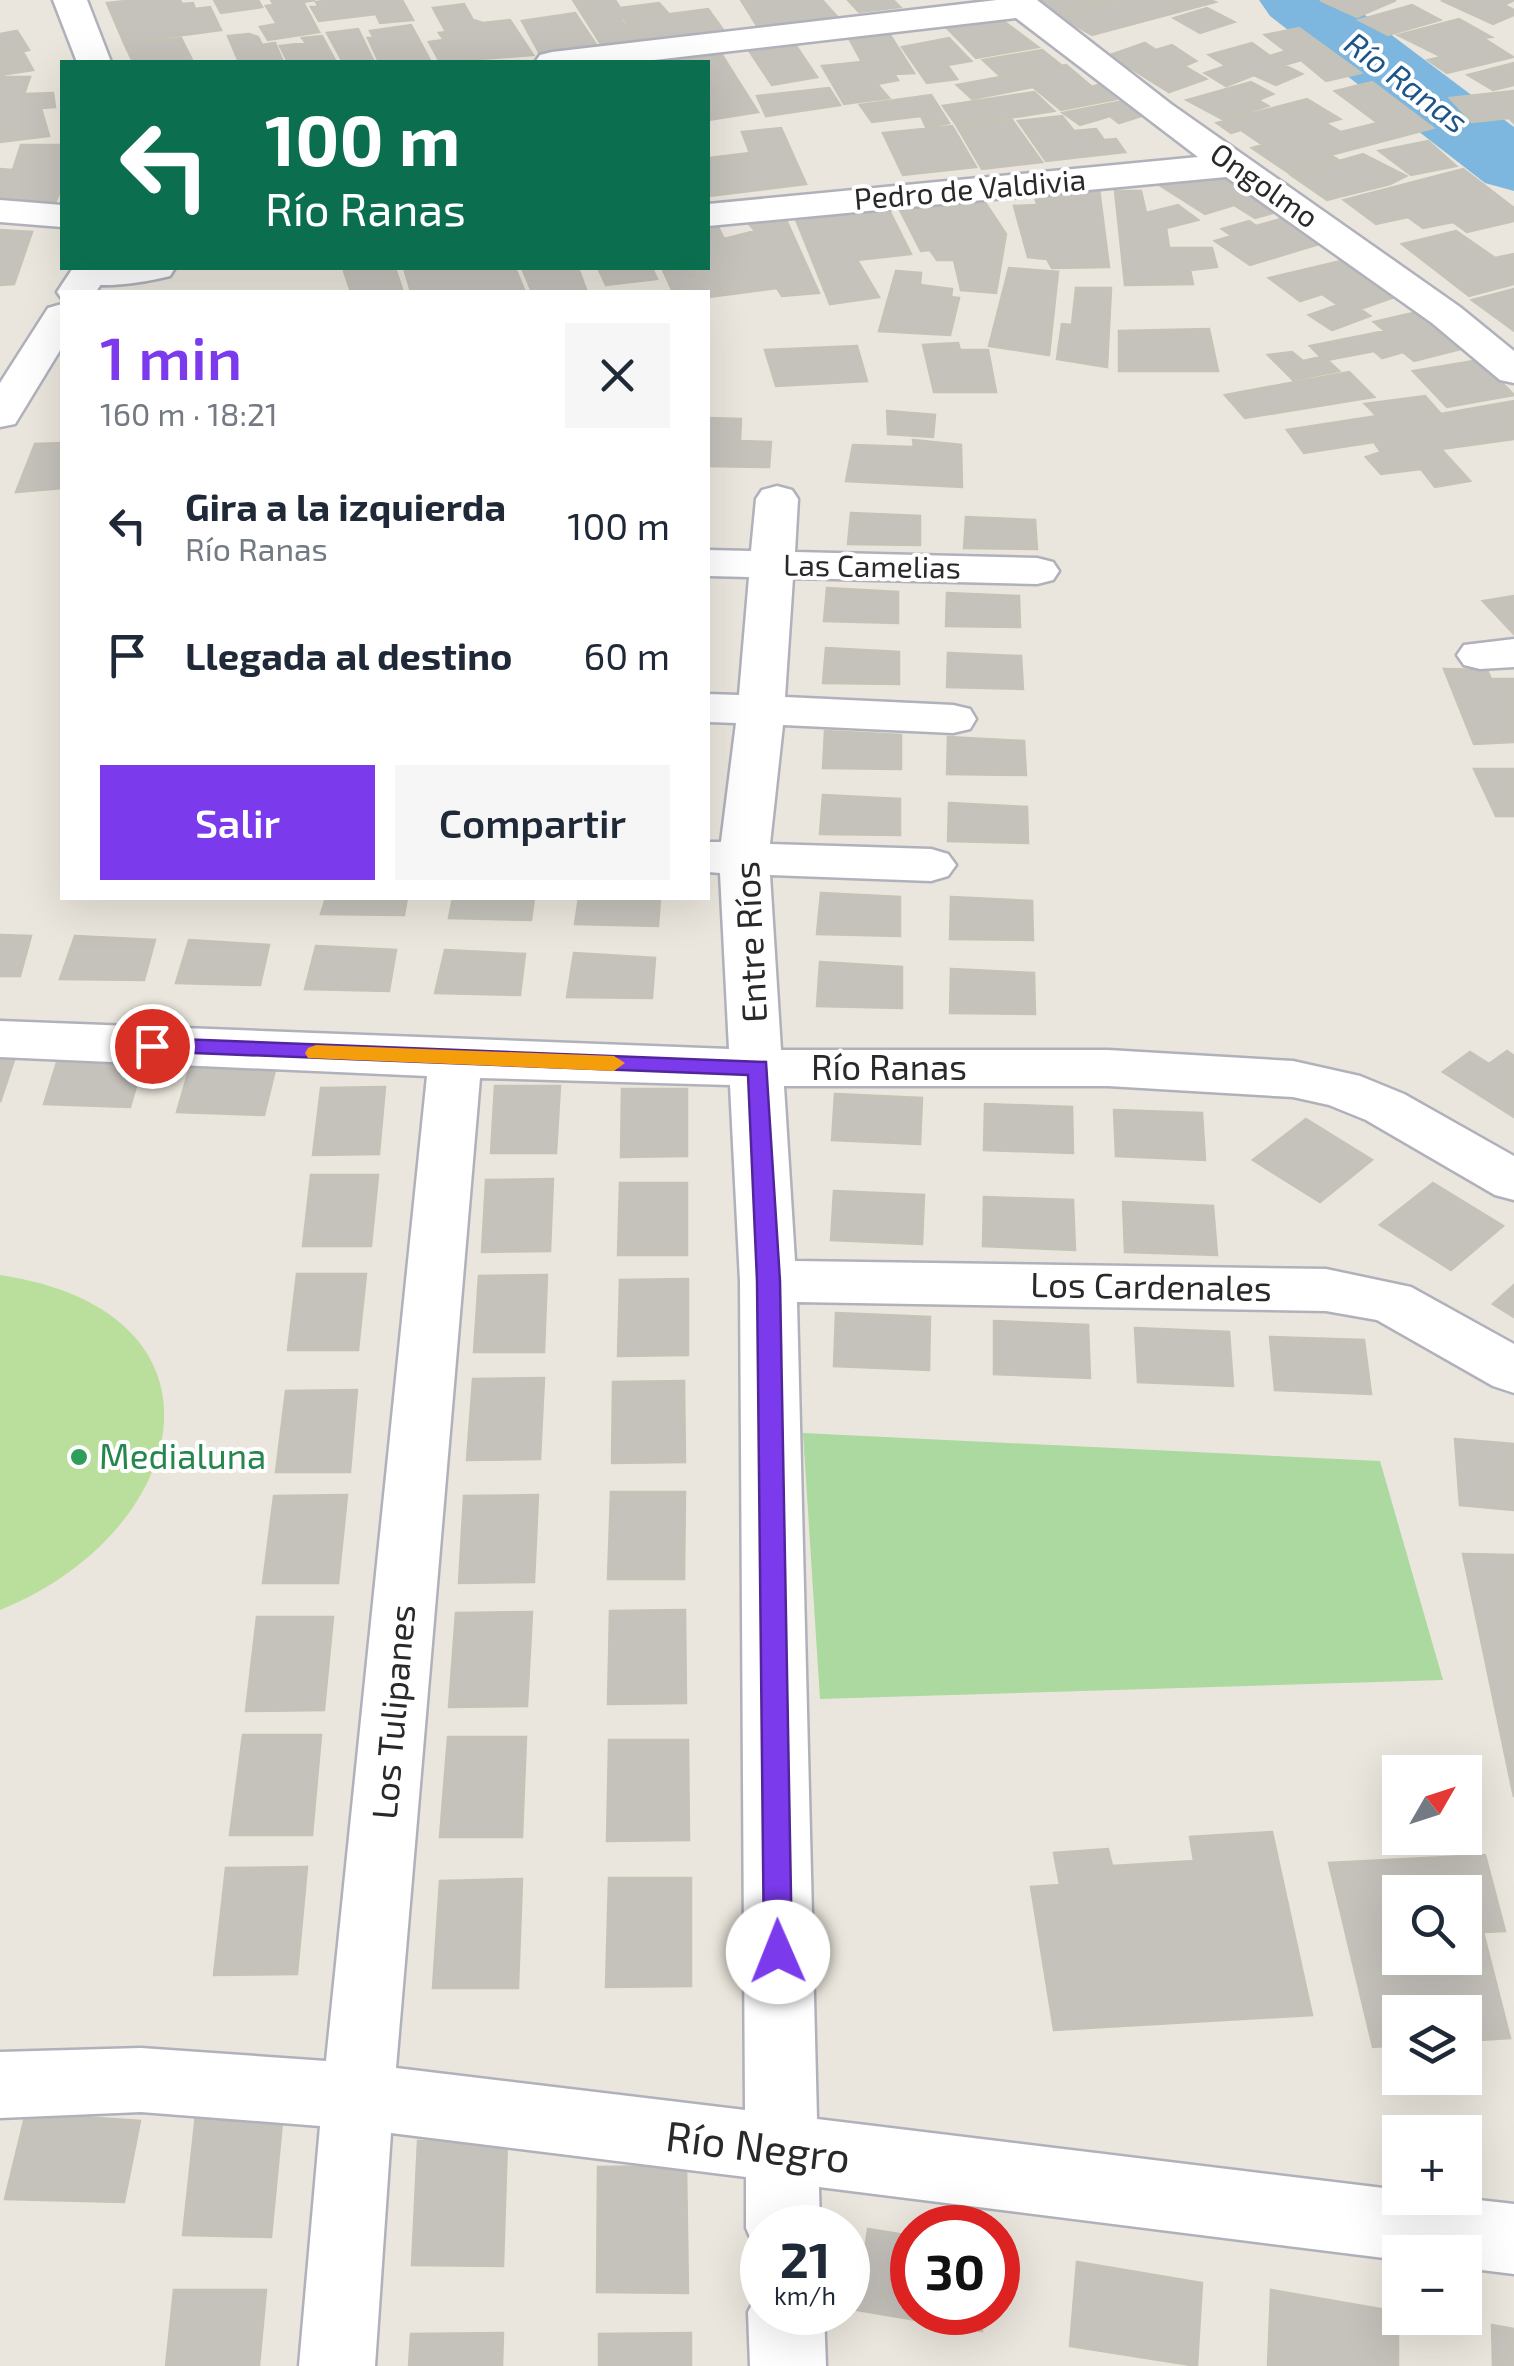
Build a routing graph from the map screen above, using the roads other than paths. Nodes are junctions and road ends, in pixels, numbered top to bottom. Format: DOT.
graph roads {
  1 [pos="70,0"];
  2 [pos="1020,4"];
  3 [pos="93,60"];
  4 [pos="568,60"];
  5 [pos="1233,164"];
  6 [pos="0,211"];
  7 [pos="710,215"];
  8 [pos="60,216"];
  9 [pos="142,270"];
  10 [pos="86,278"];
  11 [pos="60,319"];
  12 [pos="1514,372"];
  13 [pos="0,415"];
  14 [pos="777,498"];
  15 [pos="710,563"];
  16 [pos="770,565"];
  17 [pos="1037,571"];
  18 [pos="710,708"];
  19 [pos="761,710"];
  20 [pos="952,719"];
  21 [pos="726,857"];
  22 [pos="931,865"];
  23 [pos="0,1039"];
  24 [pos="455,1059"];
  25 [pos="758,1068"];
  26 [pos="1514,1181"];
  27 [pos="768,1281"];
  28 [pos="1514,1371"];
  29 [pos="0,2084"];
  30 [pos="358,2096"];
  31 [pos="780,2150"];
  32 [pos="782,2205"];
  33 [pos="1514,2239"];
  34 [pos="787,2335"];
  35 [pos="336,2366"];
  36 [pos="788,2366"];
  1 -- 3 [label="street"];
  2 -- 4 [label="street"];
  2 -- 5 [label="street, Ongolmo"];
  5 -- 7 [label="street, Pedro de Valdivia"];
  5 -- 12 [label="street, Ongolmo"];
  6 -- 8 [label="street"];
  9 -- 10 [label="street"];
  11 -- 13 [label="street"];
  14 -- 16 [label="street, Entre Ríos"];
  15 -- 16 [label="street, Las Camelias"];
  16 -- 17 [label="street, Las Camelias"];
  16 -- 19 [label="street, Entre Ríos"];
  18 -- 19 [label="street"];
  19 -- 20 [label="street"];
  19 -- 21 [label="street, Entre Ríos"];
  21 -- 22 [label="street"];
  21 -- 25 [label="street, Entre Ríos"];
  23 -- 24 [label="street, Río Ranas"];
  24 -- 25 [label="street, Río Ranas"];
  24 -- 30 [label="street, Los Tulipanes"];
  25 -- 26 [label="street, Río Ranas"];
  25 -- 27 [label="street, Entre Ríos"];
  27 -- 28 [label="street, Los Cardenales"];
  27 -- 31 [label="street, Entre Ríos"];
  29 -- 30 [label="street, Río Negro"];
  30 -- 31 [label="street, Río Negro"];
  30 -- 35 [label="street, Los Tulipanes"];
  31 -- 32 [label="street, Entre Ríos"];
  31 -- 33 [label="street, Río Negro"];
  34 -- 36 [label="street"];
}
